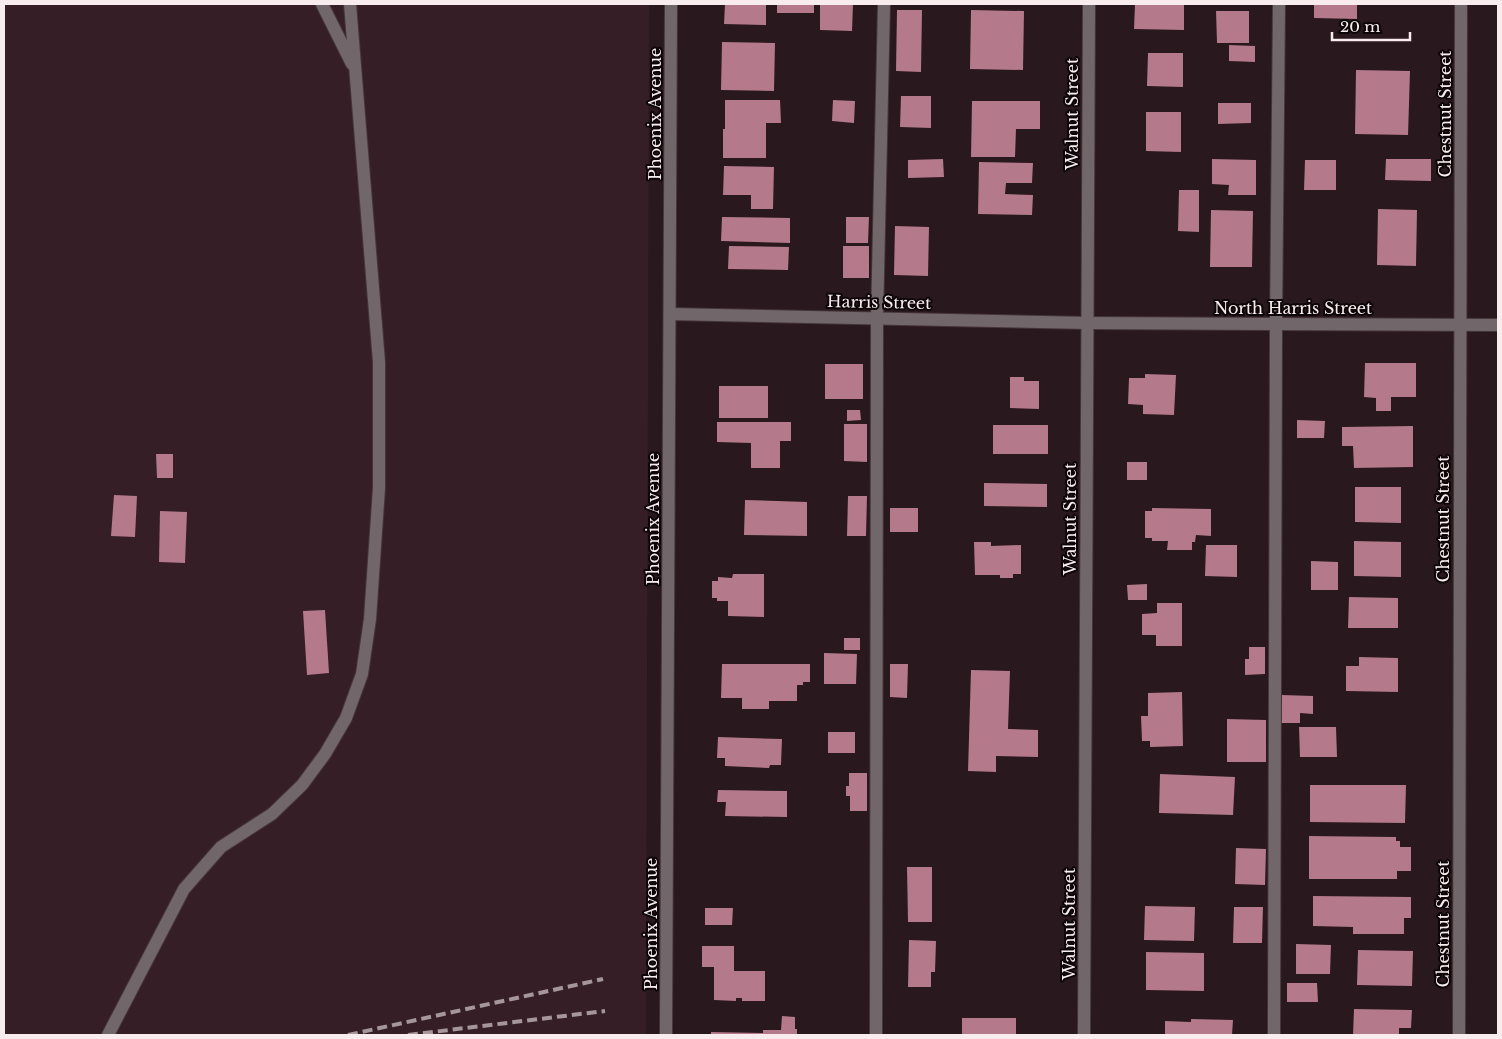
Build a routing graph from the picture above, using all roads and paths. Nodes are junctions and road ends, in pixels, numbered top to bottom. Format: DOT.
graph roads {
  1 [pos="322,4"];
  2 [pos="350,4"];
  3 [pos="671,4"];
  4 [pos="884,4"];
  5 [pos="1089,4"];
  6 [pos="1279,4"];
  7 [pos="1461,4"];
  8 [pos="356,71"];
  9 [pos="670,314"];
  10 [pos="877,319"];
  11 [pos="1088,323"];
  12 [pos="1276,324"];
  13 [pos="1460,325"];
  14 [pos="1498,325"];
  15 [pos="108,1035"];
  16 [pos="666,1035"];
  17 [pos="876,1035"];
  18 [pos="1084,1035"];
  19 [pos="1274,1035"];
  20 [pos="1459,1035"];
  1 -- 8 [label="street"];
  2 -- 8 [label="street"];
  3 -- 9 [label="street, Phoenix Avenue"];
  4 -- 10 [label="street"];
  5 -- 11 [label="street, Walnut Street"];
  6 -- 12 [label="street"];
  7 -- 13 [label="street, Chestnut Street"];
  8 -- 15 [label="street"];
  9 -- 10 [label="street, Harris Street"];
  9 -- 16 [label="street, Phoenix Avenue"];
  10 -- 11 [label="street, Harris Street"];
  10 -- 17 [label="street"];
  11 -- 12 [label="street, North Harris Street"];
  11 -- 18 [label="street, Walnut Street"];
  12 -- 13 [label="street, North Harris Street"];
  12 -- 19 [label="street"];
  13 -- 14 [label="street, North Harris Street"];
  13 -- 20 [label="street, Chestnut Street"];
}
